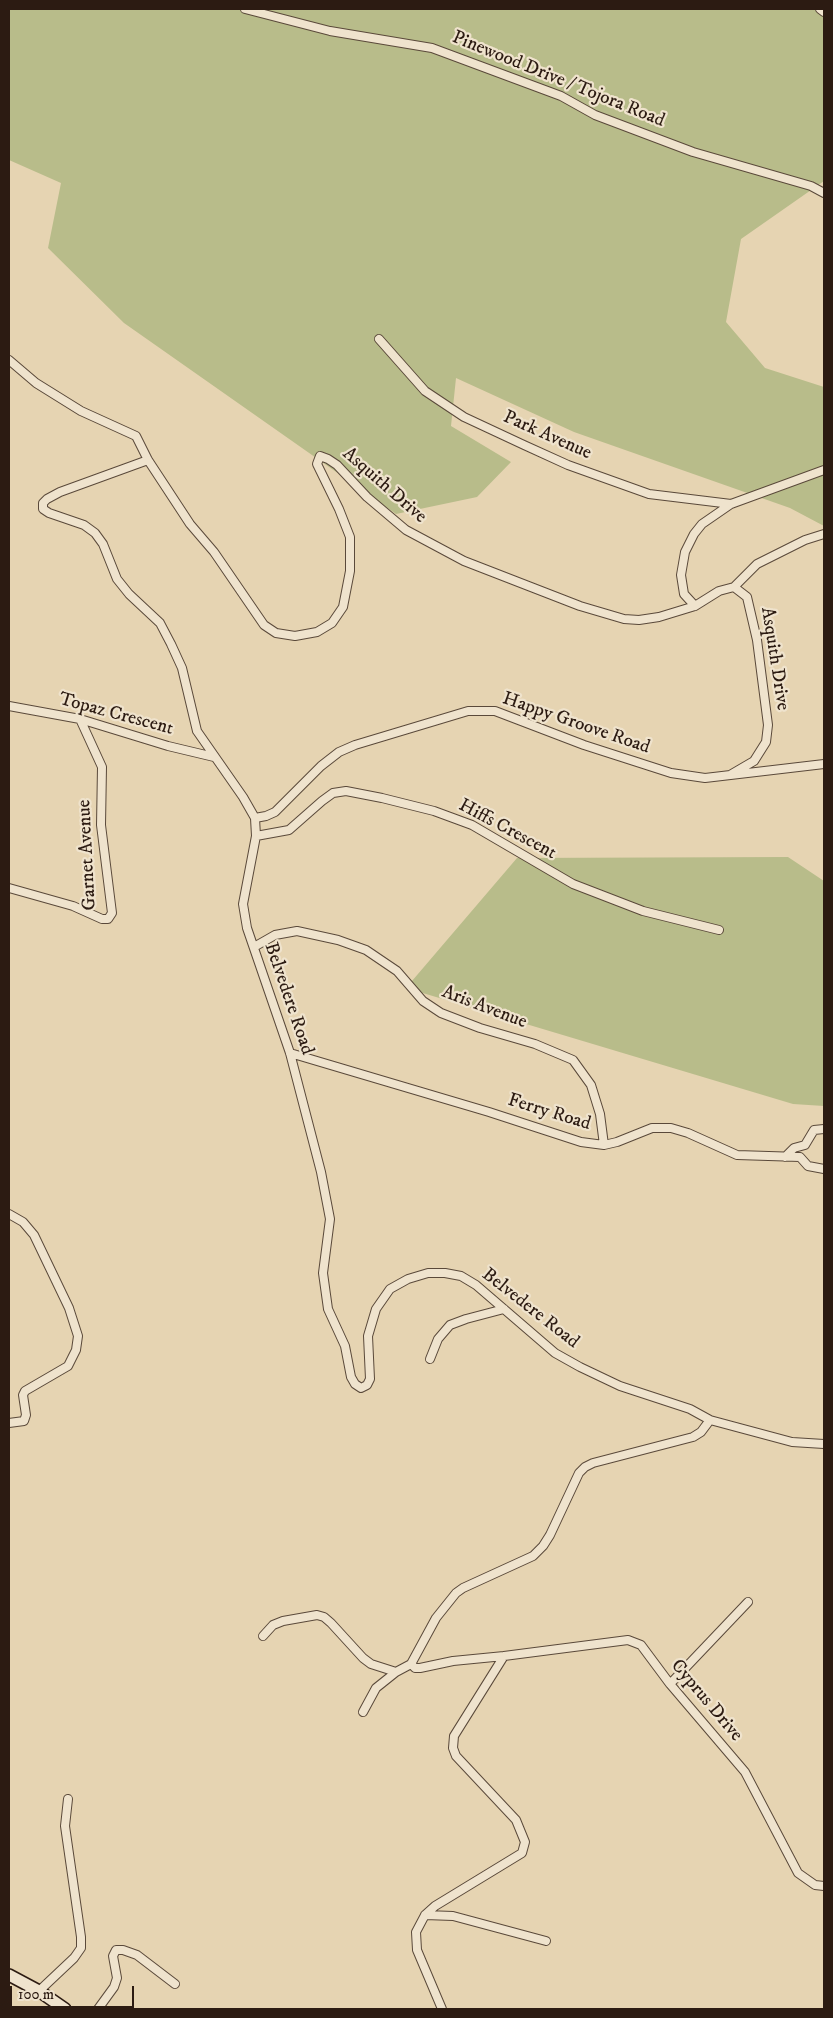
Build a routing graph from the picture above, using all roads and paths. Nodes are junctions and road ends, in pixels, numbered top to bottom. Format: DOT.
graph roads {
  1 [pos="245,9"];
  2 [pos="820,9"];
  3 [pos="824,12"];
  4 [pos="824,193"];
  5 [pos="379,339"];
  6 [pos="9,360"];
  7 [pos="148,460"];
  8 [pos="824,470"];
  9 [pos="731,504"];
  10 [pos="824,534"];
  11 [pos="734,587"];
  12 [pos="695,606"];
  13 [pos="9,706"];
  14 [pos="80,720"];
  15 [pos="214,757"];
  16 [pos="824,764"];
  17 [pos="730,775"];
  18 [pos="255,818"];
  19 [pos="256,836"];
  20 [pos="9,888"];
  21 [pos="719,930"];
  22 [pos="254,947"];
  23 [pos="290,1053"];
  24 [pos="824,1129"];
  25 [pos="604,1145"];
  26 [pos="785,1157"];
  27 [pos="824,1170"];
  28 [pos="9,1214"];
  29 [pos="504,1309"];
  30 [pos="430,1359"];
  31 [pos="710,1420"];
  32 [pos="9,1424"];
  33 [pos="824,1444"];
  34 [pos="748,1602"];
  35 [pos="263,1636"];
  36 [pos="504,1656"];
  37 [pos="411,1664"];
  38 [pos="396,1672"];
  39 [pos="670,1684"];
  40 [pos="362,1712"];
  41 [pos="68,1800"];
  42 [pos="824,1886"];
  43 [pos="425,1915"];
  44 [pos="546,1941"];
  45 [pos="9,1975"];
  46 [pos="175,1984"];
  47 [pos="39,1991"];
  48 [pos="65,2009"];
  49 [pos="98,2009"];
  50 [pos="442,2009"];
  1 -- 4 [label="street, Pinewood Drive / Tojora Road"];
  2 -- 3 [label="street"];
  5 -- 9 [label="street, Park Avenue"];
  6 -- 7 [label="street"];
  7 -- 12 [label="street, Asquith Drive"];
  7 -- 15 [label="street, Belvedere Road"];
  8 -- 9 [label="street"];
  9 -- 12 [label="street"];
  10 -- 11 [label="street"];
  11 -- 12 [label="street, Asquith Drive"];
  11 -- 17 [label="street, Asquith Drive"];
  13 -- 14 [label="street, Topaz Crescent"];
  14 -- 15 [label="street, Topaz Crescent"];
  14 -- 20 [label="street, Garnet Avenue"];
  15 -- 18 [label="street, Belvedere Road"];
  16 -- 17 [label="street, Happy Groove Road"];
  17 -- 18 [label="street, Happy Groove Road"];
  18 -- 19 [label="street, Belvedere Road"];
  19 -- 21 [label="street, Hiffs Crescent"];
  19 -- 22 [label="street, Belvedere Road"];
  22 -- 23 [label="street, Belvedere Road"];
  22 -- 25 [label="street, Aris Avenue"];
  23 -- 25 [label="street, Ferry Road"];
  23 -- 29 [label="street, Belvedere Road"];
  24 -- 26 [label="street"];
  25 -- 26 [label="street, Ferry Road"];
  26 -- 27 [label="street, Ferry Road"];
  28 -- 32 [label="street"];
  29 -- 30 [label="street"];
  29 -- 31 [label="street, Belvedere Road"];
  31 -- 33 [label="street, Belvedere Road"];
  31 -- 37 [label="street"];
  34 -- 39 [label="street"];
  35 -- 38 [label="street"];
  36 -- 37 [label="street"];
  36 -- 39 [label="street, Cyprus Drive"];
  36 -- 43 [label="street"];
  37 -- 38 [label="street"];
  38 -- 40 [label="street"];
  39 -- 42 [label="street, Cyprus Drive"];
  41 -- 47 [label="street"];
  43 -- 44 [label="street"];
  43 -- 50 [label="street"];
  45 -- 47 [label="main road"];
  46 -- 49 [label="street"];
  47 -- 48 [label="main road"];
}
